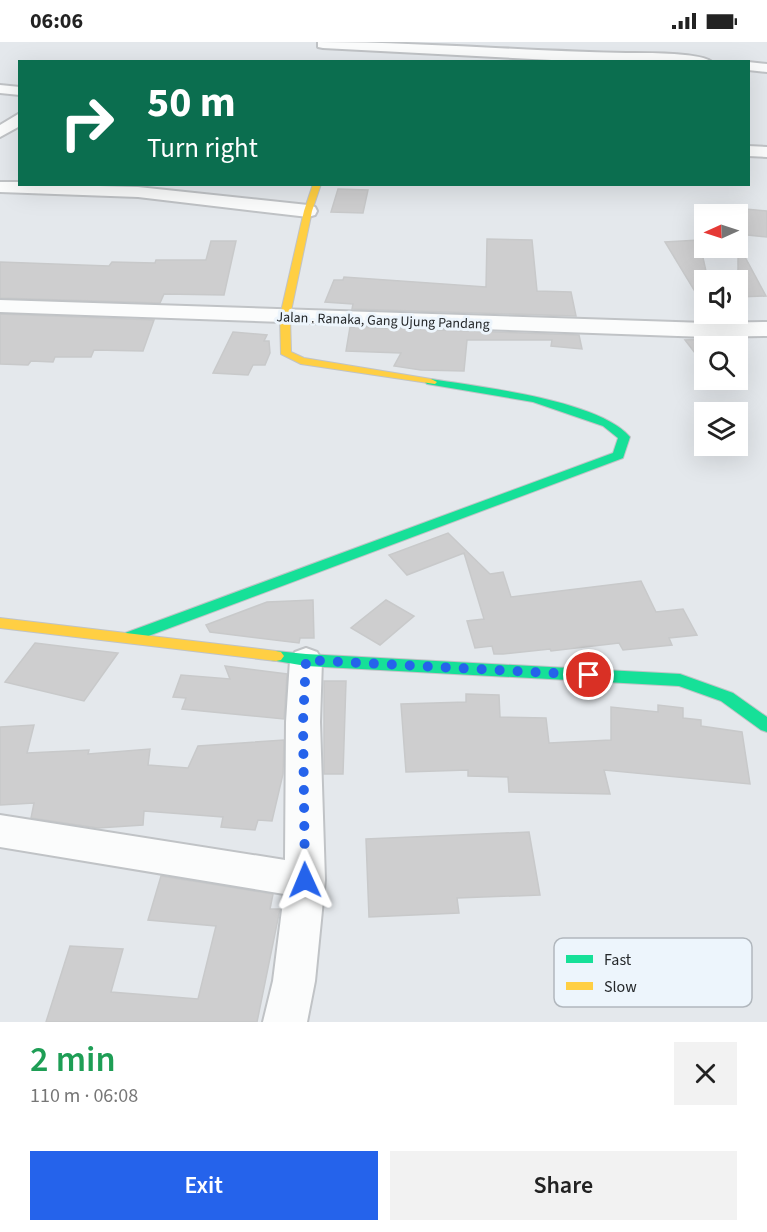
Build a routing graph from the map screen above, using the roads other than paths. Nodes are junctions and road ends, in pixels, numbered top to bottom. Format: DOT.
graph roads {
  1 [pos="323,43"];
  2 [pos="321,60"];
  3 [pos="688,60"];
  4 [pos="750,66"];
  5 [pos="767,68"];
  6 [pos="0,89"];
  7 [pos="18,91"];
  8 [pos="18,119"];
  9 [pos="0,132"];
  10 [pos="750,151"];
  11 [pos="767,152"];
  12 [pos="316,186"];
  13 [pos="0,187"];
  14 [pos="308,211"];
  15 [pos="0,306"];
  16 [pos="285,316"];
  17 [pos="767,329"];
  18 [pos="0,623"];
  19 [pos="130,637"];
  20 [pos="306,660"];
  21 [pos="767,726"];
  22 [pos="0,831"];
  23 [pos="305,880"];
  24 [pos="285,1022"];
  1 -- 2 [label="street"];
  1 -- 3 [label="street"];
  4 -- 5 [label="street"];
  6 -- 7 [label="street"];
  8 -- 9 [label="street"];
  10 -- 11 [label="street"];
  12 -- 14 [label="street"];
  13 -- 14 [label="street"];
  14 -- 16 [label="street"];
  15 -- 16 [label="street, Jalan . Ranaka, Gang Ujung Pandang"];
  16 -- 17 [label="street, Jalan . Ranaka, Gang Ujung Pandang"];
  16 -- 19 [label="street"];
  18 -- 19 [label="street"];
  19 -- 20 [label="street"];
  20 -- 21 [label="street"];
  20 -- 23 [label="street"];
  22 -- 23 [label="street"];
  23 -- 24 [label="street"];
}
